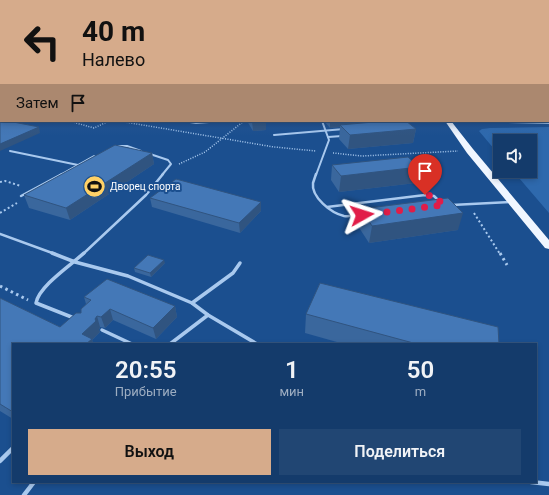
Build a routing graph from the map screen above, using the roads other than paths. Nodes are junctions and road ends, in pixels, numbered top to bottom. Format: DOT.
graph roads {
  1 [pos="190,122"];
  2 [pos="209,122"];
  3 [pos="322,122"];
  4 [pos="451,122"];
  5 [pos="508,122"];
  6 [pos="549,123"];
  7 [pos="349,129"];
  8 [pos="325,130"];
  9 [pos="274,135"];
  10 [pos="343,136"];
  11 [pos="328,137"];
  12 [pos="112,147"];
  13 [pos="10,151"];
  14 [pos="99,154"];
  15 [pos="78,165"];
  16 [pos="21,196"];
  17 [pos="513,202"];
  18 [pos="450,205"];
  19 [pos="437,206"];
  20 [pos="327,207"];
  21 [pos="370,214"];
  22 [pos="0,234"];
  23 [pos="549,246"];
  24 [pos="75,262"];
  25 [pos="240,262"];
  26 [pos="192,303"];
  27 [pos="208,315"];
  28 [pos="76,319"];
  29 [pos="102,330"];
  30 [pos="130,343"];
  31 [pos="171,343"];
  32 [pos="255,343"];
  33 [pos="12,449"];
  34 [pos="0,461"];
  35 [pos="33,483"];
  36 [pos="537,483"];
  37 [pos="549,484"];
  38 [pos="24,495"];
  1 -- 2 [label="lane"];
  3 -- 8 [label="lane"];
  4 -- 17 [label="main road"];
  5 -- 6 [label="lane"];
  7 -- 8 [label="lane"];
  8 -- 9 [label="lane"];
  8 -- 11 [label="lane"];
  10 -- 11 [label="lane"];
  11 -- 20 [label="lane"];
  12 -- 24 [label="lane"];
  13 -- 15 [label="lane"];
  14 -- 15 [label="lane"];
  15 -- 16 [label="lane"];
  17 -- 18 [label="lane"];
  17 -- 23 [label="main road"];
  19 -- 20 [label="lane"];
  20 -- 21 [label="lane"];
  22 -- 24 [label="lane"];
  24 -- 26 [label="lane"];
  24 -- 28 [label="lane"];
  25 -- 26 [label="lane"];
  26 -- 27 [label="lane"];
  27 -- 31 [label="lane"];
  27 -- 32 [label="lane"];
  29 -- 30 [label="lane"];
  33 -- 34 [label="lane"];
  35 -- 38 [label="lane"];
  36 -- 37 [label="lane"];
}
